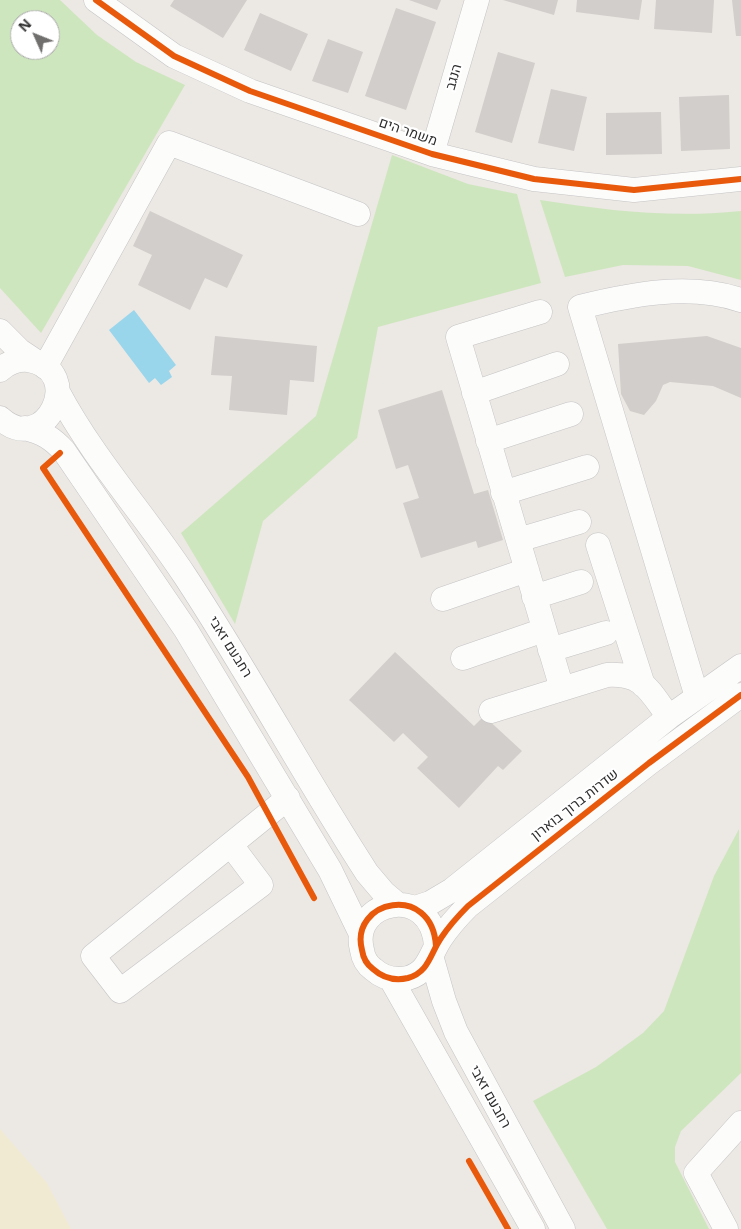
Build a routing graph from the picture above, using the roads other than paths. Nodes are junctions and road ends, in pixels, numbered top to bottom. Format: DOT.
graph roads {
  1 [pos="96,0"];
  2 [pos="477,0"];
  3 [pos="432,154"];
  4 [pos="741,179"];
  5 [pos="358,214"];
  6 [pos="741,300"];
  7 [pos="540,312"];
  8 [pos="0,331"];
  9 [pos="40,364"];
  10 [pos="557,364"];
  11 [pos="0,370"];
  12 [pos="58,392"];
  13 [pos="474,393"];
  14 [pos="571,414"];
  15 [pos="0,418"];
  16 [pos="25,428"];
  17 [pos="488,441"];
  18 [pos="587,468"];
  19 [pos="504,493"];
  20 [pos="578,522"];
  21 [pos="518,540"];
  22 [pos="598,545"];
  23 [pos="527,570"];
  24 [pos="581,582"];
  25 [pos="534,597"];
  26 [pos="442,599"];
  27 [pos="606,633"];
  28 [pos="547,640"];
  29 [pos="463,658"];
  30 [pos="741,666"];
  31 [pos="643,685"];
  32 [pos="562,689"];
  33 [pos="741,694"];
  34 [pos="697,697"];
  35 [pos="491,711"];
  36 [pos="669,717"];
  37 [pos="288,798"];
  38 [pos="231,845"];
  39 [pos="406,906"];
  40 [pos="361,934"];
  41 [pos="434,953"];
  42 [pos="391,979"];
  43 [pos="741,1123"];
  44 [pos="532,1229"];
  45 [pos="563,1229"];
  46 [pos="726,1229"];
  1 -- 3 [label="street, משמר הים"];
  2 -- 3 [label="street, הנגב"];
  3 -- 4 [label="street, משמר הים"];
  5 -- 9 [label="street"];
  6 -- 34 [label="street"];
  7 -- 13 [label="street"];
  8 -- 9 [label="street"];
  9 -- 11 [label="street"];
  9 -- 12 [label="street, רחבעם זאבי"];
  10 -- 13 [label="street"];
  12 -- 16 [label="street"];
  12 -- 39 [label="street, רחבעם זאבי"];
  13 -- 17 [label="street"];
  14 -- 17 [label="street"];
  15 -- 16 [label="street, רחבעם זאבי"];
  16 -- 37 [label="street, רחבעם זאבי"];
  17 -- 19 [label="street"];
  18 -- 19 [label="street"];
  19 -- 21 [label="street"];
  20 -- 21 [label="street"];
  21 -- 23 [label="street"];
  22 -- 31 [label="street"];
  23 -- 25 [label="street"];
  23 -- 26 [label="street"];
  24 -- 25 [label="street"];
  25 -- 28 [label="street"];
  27 -- 28 [label="street"];
  28 -- 29 [label="street"];
  28 -- 32 [label="street"];
  30 -- 34 [label="street, שדרות ברוך בוארון"];
  31 -- 32 [label="street"];
  31 -- 36 [label="street"];
  32 -- 35 [label="street"];
  33 -- 41 [label="street, שדרות ברוך בוארון"];
  34 -- 36 [label="street, שדרות ברוך בוארון"];
  36 -- 39 [label="street, שדרות ברוך בוארון"];
  37 -- 38 [label="street"];
  37 -- 40 [label="street, רחבעם זאבי"];
  38 -- 38 [label="street"];
  39 -- 40 [label="street"];
  39 -- 41 [label="street"];
  40 -- 42 [label="street"];
  41 -- 42 [label="street"];
  41 -- 45 [label="street, רחבעם זאבי"];
  42 -- 44 [label="street, רחבעם זאבי"];
  43 -- 46 [label="street"];
}
